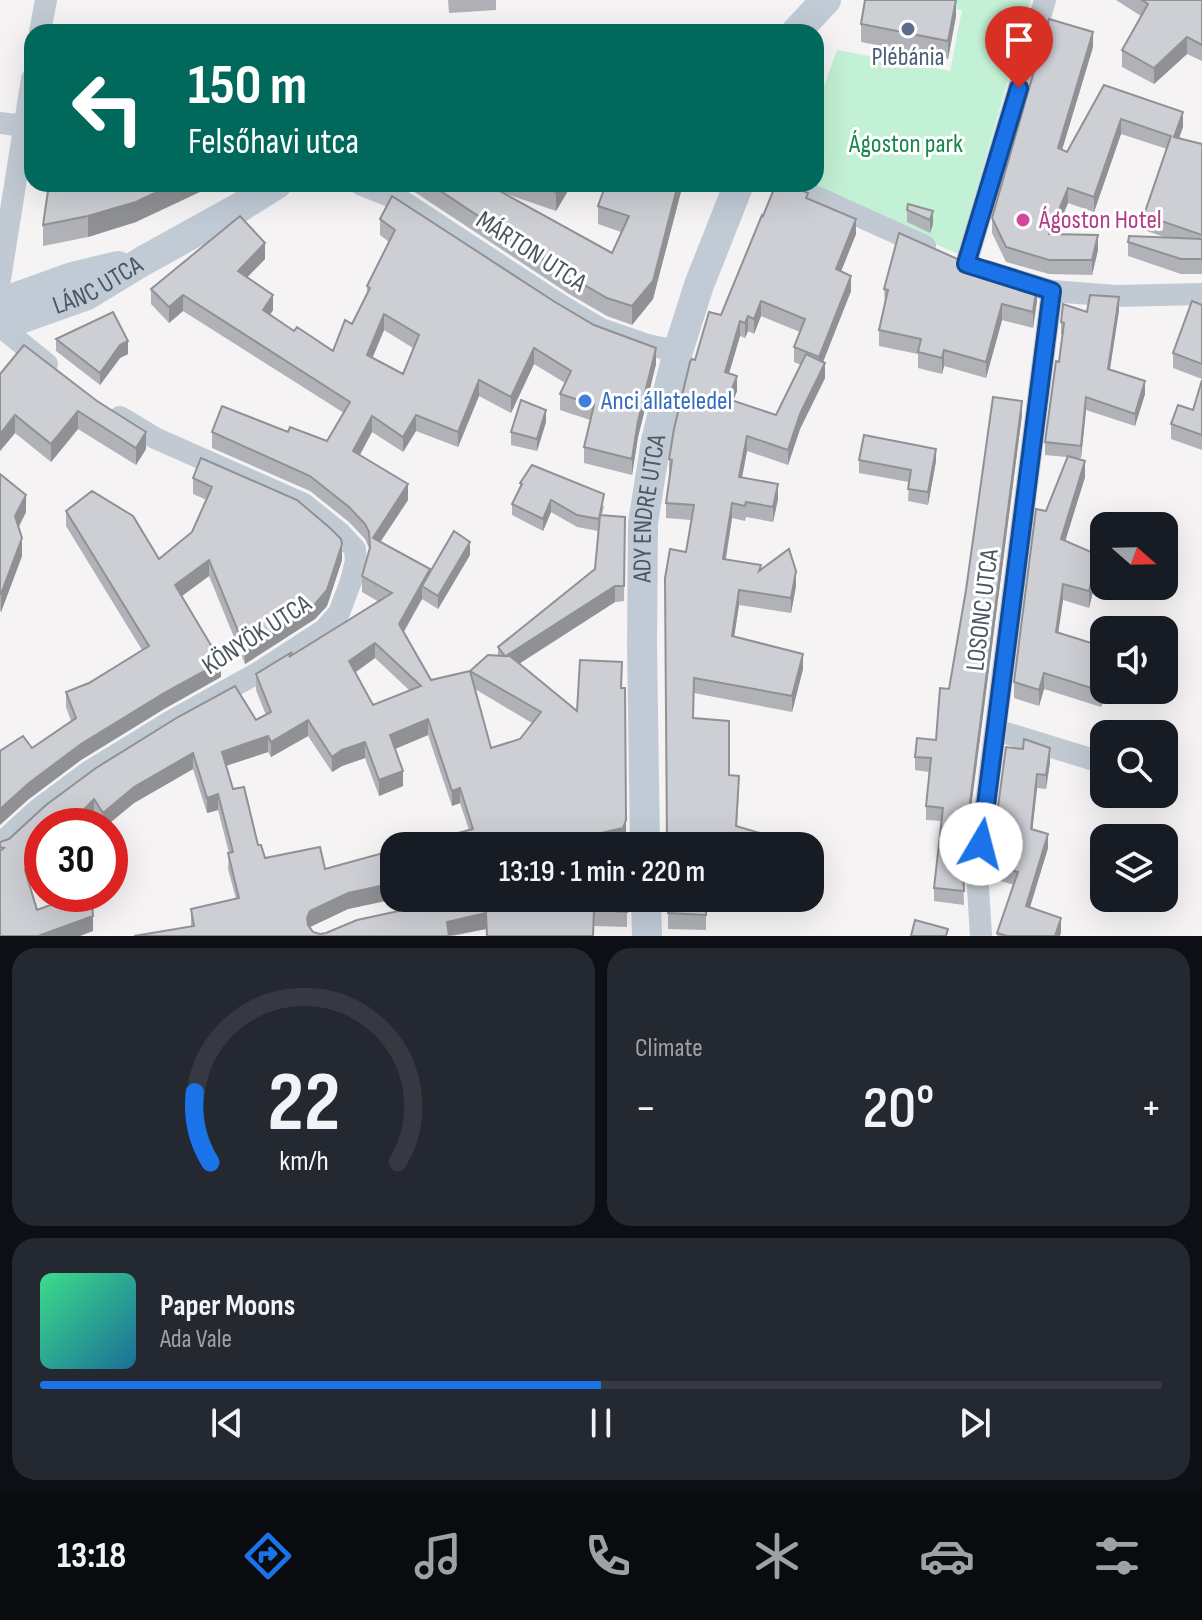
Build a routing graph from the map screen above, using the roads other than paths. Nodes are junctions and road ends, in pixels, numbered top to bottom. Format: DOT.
graph roads {
  1 [pos="46,0"];
  2 [pos="826,0"];
  3 [pos="1045,0"];
  4 [pos="42,24"];
  5 [pos="804,24"];
  6 [pos="816,24"];
  7 [pos="24,121"];
  8 [pos="0,123"];
  9 [pos="23,126"];
  10 [pos="264,192"];
  11 [pos="380,192"];
  12 [pos="736,192"];
  13 [pos="806,192"];
  14 [pos="953,258"];
  15 [pos="143,261"];
  16 [pos="0,279"];
  17 [pos="1052,291"];
  18 [pos="1200,297"];
  19 [pos="0,303"];
  20 [pos="0,326"];
  21 [pos="678,351"];
  22 [pos="66,378"];
  23 [pos="105,407"];
  24 [pos="996,730"];
  25 [pos="1090,759"];
  26 [pos="645,832"];
  27 [pos="0,844"];
  28 [pos="646,912"];
  29 [pos="647,936"];
  30 [pos="981,936"];
  1 -- 4 [label="street"];
  2 -- 5 [label="street"];
  2 -- 6 [label="street"];
  3 -- 14 [label="street"];
  7 -- 9 [label="street"];
  8 -- 9 [label="street"];
  9 -- 16 [label="street"];
  10 -- 15 [label="street"];
  11 -- 21 [label="street, MÁRTON UTCA"];
  12 -- 21 [label="street, ADY ENDRE UTCA"];
  13 -- 14 [label="street"];
  14 -- 17 [label="street"];
  15 -- 19 [label="street, LÁNC UTCA"];
  15 -- 20 [label="street, LÁNC UTCA"];
  17 -- 18 [label="street"];
  17 -- 24 [label="street, LOSONC UTCA"];
  20 -- 22 [label="street"];
  21 -- 26 [label="street, ADY ENDRE UTCA"];
  23 -- 27 [label="street, KÖNYÖK UTCA"];
  24 -- 25 [label="street"];
  24 -- 30 [label="street, LOSONC UTCA"];
  28 -- 29 [label="street"];
}
